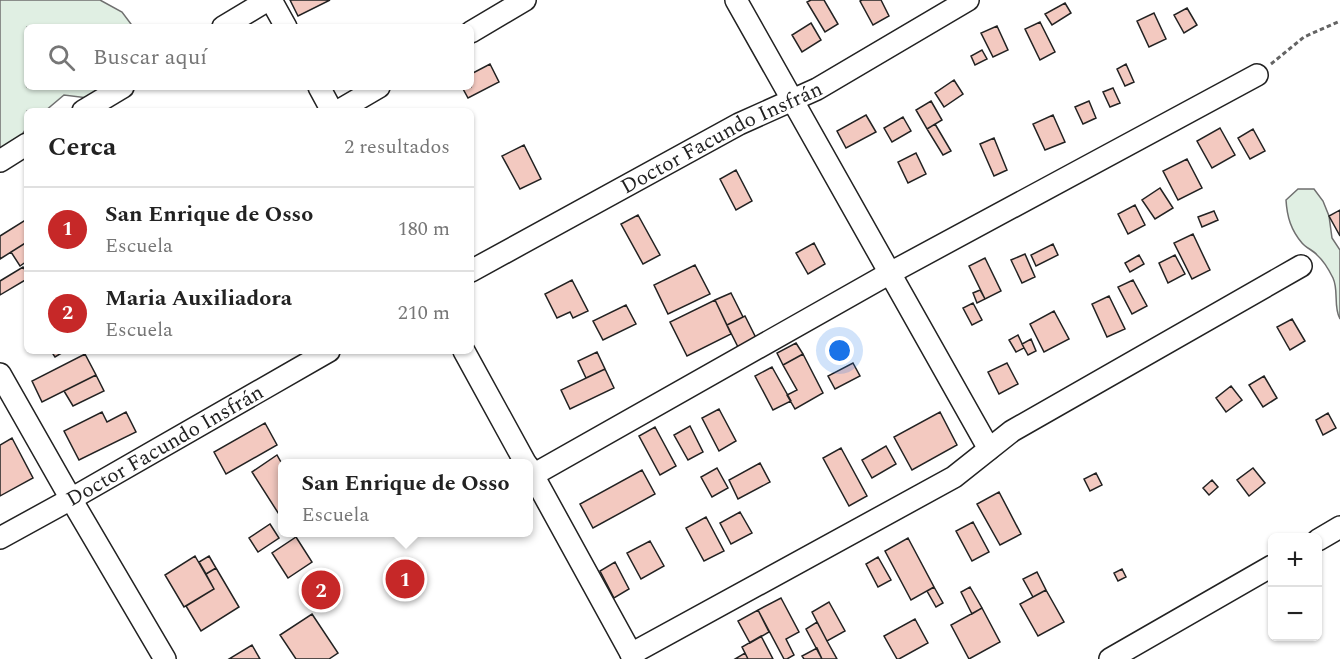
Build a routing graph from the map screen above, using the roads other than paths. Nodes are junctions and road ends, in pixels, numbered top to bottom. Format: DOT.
graph roads {
  1 [pos="269,0"];
  2 [pos="525,0"];
  3 [pos="736,0"];
  4 [pos="968,0"];
  5 [pos="228,24"];
  6 [pos="284,24"];
  7 [pos="474,30"];
  8 [pos="1257,75"];
  9 [pos="118,90"];
  10 [pos="321,90"];
  11 [pos="374,90"];
  12 [pos="792,100"];
  13 [pos="88,108"];
  14 [pos="330,108"];
  15 [pos="343,108"];
  16 [pos="24,146"];
  17 [pos="0,160"];
  18 [pos="1301,266"];
  19 [pos="474,269"];
  20 [pos="890,273"];
  21 [pos="324,354"];
  22 [pos="466,354"];
  23 [pos="0,374"];
  24 [pos="989,449"];
  25 [pos="524,459"];
  26 [pos="533,466"];
  27 [pos="533,475"];
  28 [pos="71,499"];
  29 [pos="1340,527"];
  30 [pos="1322,537"];
  31 [pos="0,538"];
  32 [pos="1268,568"];
  33 [pos="633,657"];
  34 [pos="165,659"];
  35 [pos="1110,659"];
  1 -- 5 [label="street"];
  1 -- 6 [label="street"];
  2 -- 7 [label="street"];
  3 -- 12 [label="street"];
  4 -- 12 [label="street, Doctor Facundo Insfrán"];
  8 -- 20 [label="street"];
  9 -- 13 [label="street"];
  10 -- 14 [label="street"];
  11 -- 15 [label="street"];
  12 -- 19 [label="street, Doctor Facundo Insfrán"];
  12 -- 20 [label="street"];
  16 -- 17 [label="street"];
  18 -- 24 [label="street"];
  20 -- 24 [label="street"];
  20 -- 26 [label="street"];
  21 -- 28 [label="street, Doctor Facundo Insfrán"];
  22 -- 25 [label="street"];
  23 -- 28 [label="street"];
  24 -- 33 [label="street"];
  27 -- 33 [label="street"];
  28 -- 31 [label="street, Doctor Facundo Insfrán"];
  28 -- 34 [label="street"];
  29 -- 30 [label="street"];
  32 -- 35 [label="street"];
}
